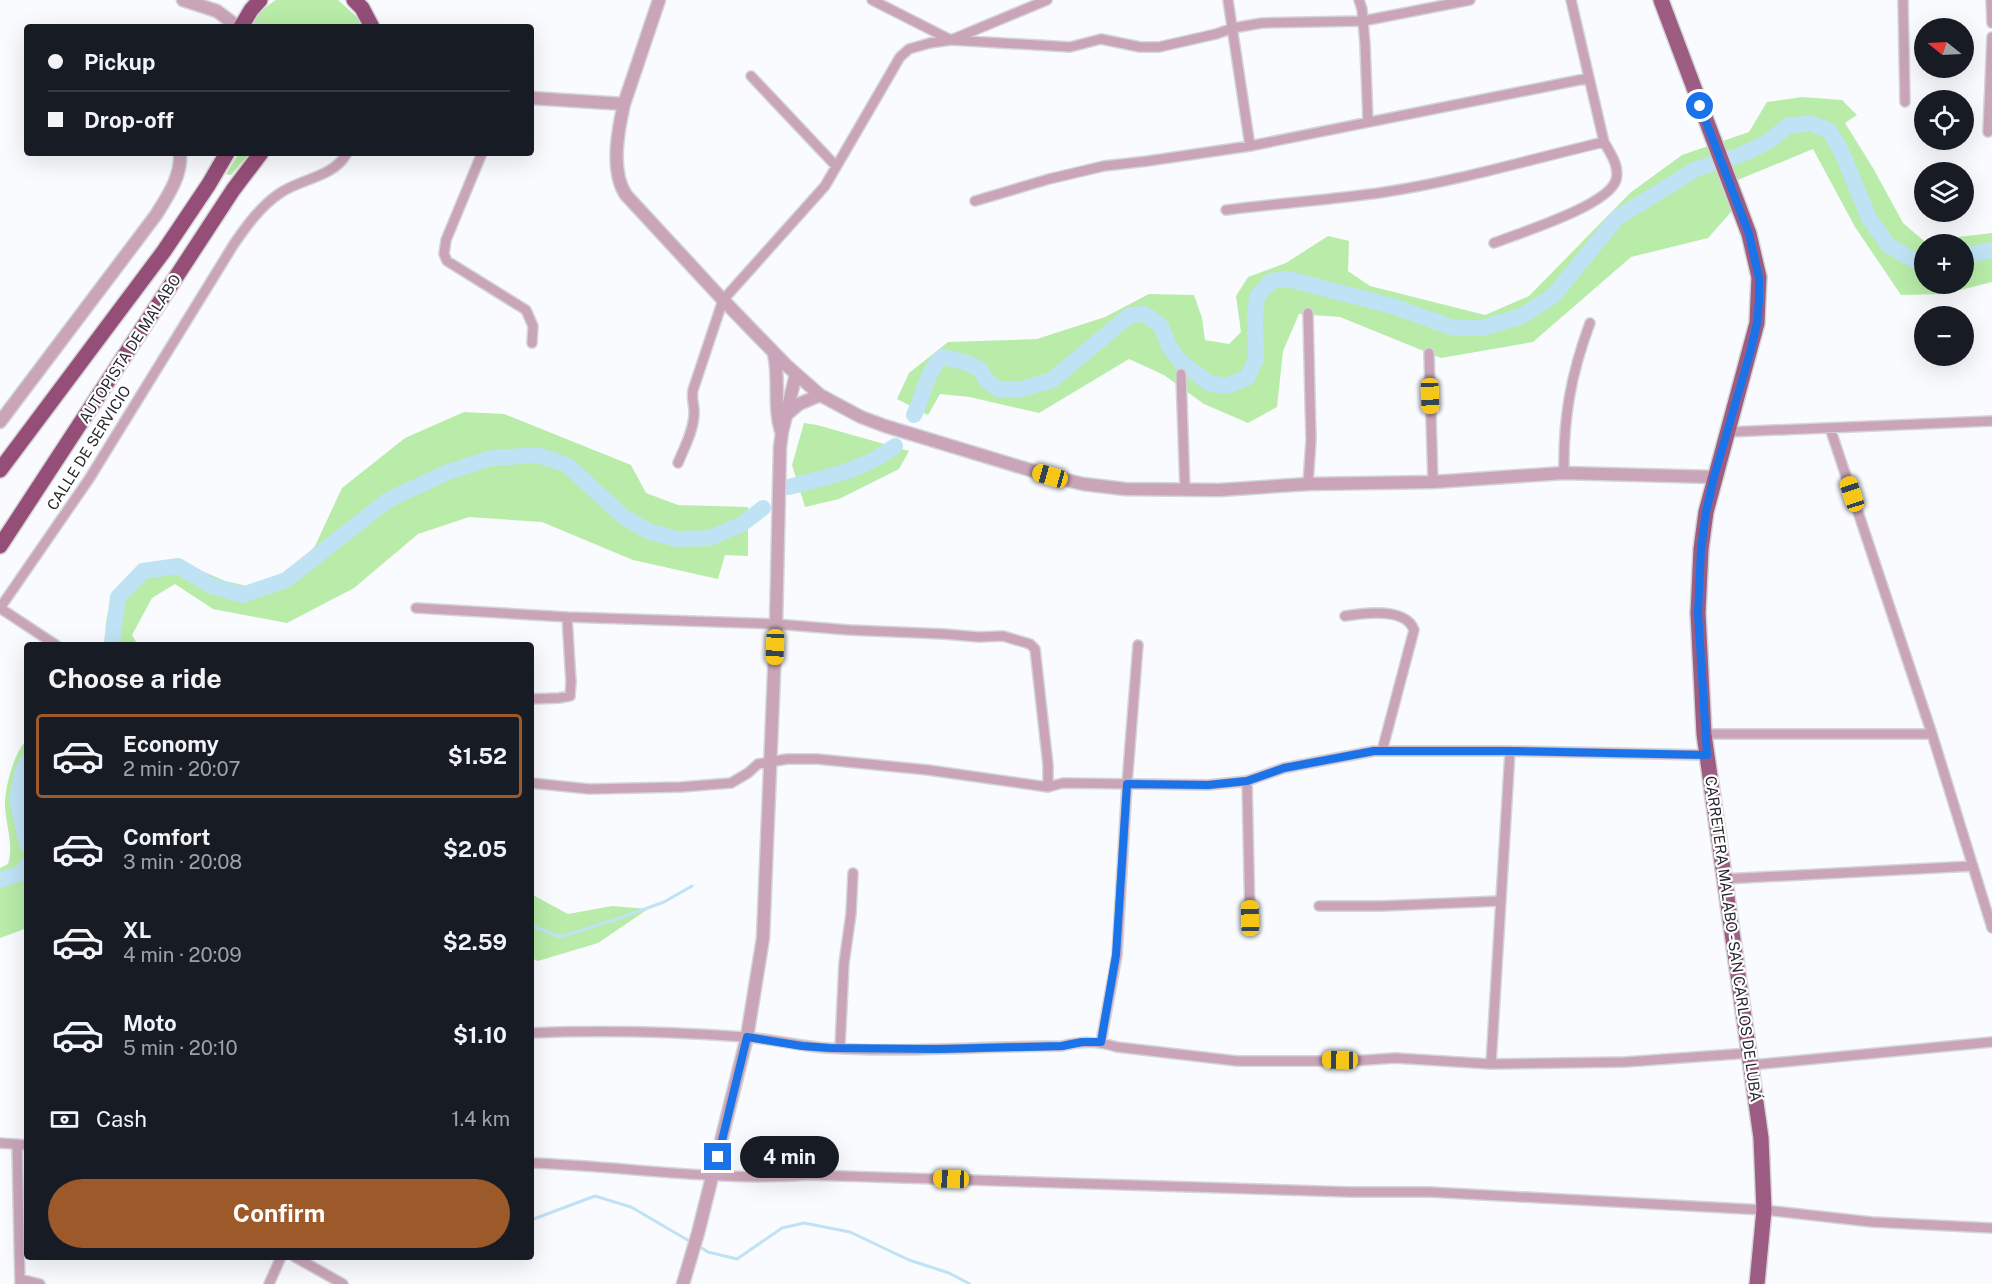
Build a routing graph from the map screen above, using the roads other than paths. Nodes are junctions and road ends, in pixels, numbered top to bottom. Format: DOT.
graph roads {
  1 [pos="183,0"];
  2 [pos="260,0"];
  3 [pos="659,0"];
  4 [pos="872,0"];
  5 [pos="1047,0"];
  6 [pos="1228,0"];
  7 [pos="1359,0"];
  8 [pos="1470,0"];
  9 [pos="1571,0"];
  10 [pos="1661,0"];
  11 [pos="1902,0"];
  12 [pos="1991,0"];
  13 [pos="360,3"];
  14 [pos="1363,21"];
  15 [pos="1992,23"];
  16 [pos="236,24"];
  17 [pos="242,24"];
  18 [pos="370,24"];
  19 [pos="1233,28"];
  20 [pos="1992,37"];
  21 [pos="951,40"];
  22 [pos="751,76"];
  23 [pos="1589,78"];
  24 [pos="534,98"];
  25 [pos="1905,102"];
  26 [pos="624,104"];
  27 [pos="1368,122"];
  28 [pos="1988,132"];
  29 [pos="1604,142"];
  30 [pos="1250,146"];
  31 [pos="180,156"];
  32 [pos="225,156"];
  33 [pos="259,156"];
  34 [pos="344,156"];
  35 [pos="481,156"];
  36 [pos="836,166"];
  37 [pos="975,201"];
  38 [pos="1226,210"];
  39 [pos="1494,243"];
  40 [pos="723,300"];
  41 [pos="1308,313"];
  42 [pos="1590,323"];
  43 [pos="532,343"];
  44 [pos="773,353"];
  45 [pos="1429,353"];
  46 [pos="786,365"];
  47 [pos="796,374"];
  48 [pos="1181,374"];
  49 [pos="777,394"];
  50 [pos="820,395"];
  51 [pos="786,415"];
  52 [pos="1992,421"];
  53 [pos="0,422"];
  54 [pos="1830,429"];
  55 [pos="782,432"];
  56 [pos="1729,432"];
  57 [pos="678,463"];
  58 [pos="0,470"];
  59 [pos="1564,473"];
  60 [pos="1714,477"];
  61 [pos="1433,482"];
  62 [pos="1308,484"];
  63 [pos="1185,490"];
  64 [pos="0,546"];
  65 [pos="0,608"];
  66 [pos="416,608"];
  67 [pos="1345,616"];
  68 [pos="567,617"];
  69 [pos="776,624"];
  70 [pos="51,642"];
  71 [pos="1138,645"];
  72 [pos="534,699"];
  73 [pos="1704,734"];
  74 [pos="1932,734"];
  75 [pos="1382,751"];
  76 [pos="1510,751"];
  77 [pos="1707,755"];
  78 [pos="770,760"];
  79 [pos="1247,781"];
  80 [pos="534,783"];
  81 [pos="1127,784"];
  82 [pos="1048,787"];
  83 [pos="1973,866"];
  84 [pos="853,873"];
  85 [pos="1724,879"];
  86 [pos="1500,901"];
  87 [pos="1319,906"];
  88 [pos="1250,918"];
  89 [pos="1992,928"];
  90 [pos="534,1033"];
  91 [pos="747,1037"];
  92 [pos="1101,1042"];
  93 [pos="1992,1042"];
  94 [pos="840,1047"];
  95 [pos="1750,1059"];
  96 [pos="1491,1064"];
  97 [pos="0,1143"];
  98 [pos="17,1144"];
  99 [pos="24,1145"];
  100 [pos="534,1164"];
  101 [pos="713,1175"];
  102 [pos="1764,1210"];
  103 [pos="1992,1228"];
  104 [pos="280,1260"];
  105 [pos="300,1260"];
  106 [pos="20,1282"];
  107 [pos="40,1284"];
  108 [pos="269,1284"];
  109 [pos="343,1284"];
  110 [pos="683,1284"];
  111 [pos="1757,1284"];
  1 -- 16 [label="street"];
  2 -- 17 [label="highway"];
  3 -- 26 [label="street"];
  4 -- 21 [label="street"];
  5 -- 21 [label="street"];
  6 -- 19 [label="street"];
  7 -- 14 [label="street"];
  8 -- 14 [label="street"];
  9 -- 23 [label="street"];
  10 -- 56 [label="main road, CARRETERA MALABO - SAN CARLOS DE LUBÁ"];
  11 -- 25 [label="street"];
  12 -- 15 [label="street"];
  13 -- 18 [label="highway"];
  14 -- 19 [label="street"];
  14 -- 27 [label="street"];
  19 -- 21 [label="street"];
  19 -- 30 [label="street"];
  20 -- 28 [label="street"];
  21 -- 36 [label="street"];
  22 -- 36 [label="street"];
  23 -- 27 [label="street"];
  23 -- 29 [label="street"];
  24 -- 26 [label="street"];
  26 -- 40 [label="street"];
  27 -- 30 [label="street"];
  29 -- 38 [label="street"];
  29 -- 39 [label="street"];
  30 -- 37 [label="street"];
  31 -- 53 [label="street"];
  32 -- 58 [label="highway, AUTOPISTA DE MALABO"];
  33 -- 64 [label="highway, AUTOPISTA DE MALABO"];
  34 -- 65 [label="street, CALLE DE SERVICIO"];
  35 -- 43 [label="street"];
  36 -- 40 [label="street"];
  40 -- 44 [label="street"];
  40 -- 57 [label="street"];
  41 -- 62 [label="street"];
  42 -- 59 [label="street"];
  44 -- 46 [label="street"];
  44 -- 49 [label="street"];
  45 -- 61 [label="street"];
  46 -- 47 [label="street"];
  46 -- 49 [label="street"];
  47 -- 50 [label="street"];
  47 -- 51 [label="street"];
  48 -- 63 [label="street"];
  49 -- 55 [label="street"];
  50 -- 51 [label="street"];
  50 -- 63 [label="street"];
  51 -- 55 [label="street"];
  52 -- 54 [label="street"];
  54 -- 56 [label="street"];
  54 -- 74 [label="street"];
  55 -- 69 [label="street"];
  56 -- 60 [label="main road, CARRETERA MALABO - SAN CARLOS DE LUBÁ"];
  59 -- 60 [label="street"];
  59 -- 61 [label="street"];
  60 -- 73 [label="main road, CARRETERA MALABO - SAN CARLOS DE LUBÁ"];
  61 -- 62 [label="street"];
  62 -- 63 [label="street"];
  65 -- 70 [label="street"];
  66 -- 68 [label="street"];
  67 -- 75 [label="street"];
  68 -- 69 [label="street"];
  68 -- 72 [label="street"];
  69 -- 78 [label="street"];
  69 -- 82 [label="street"];
  71 -- 81 [label="street"];
  73 -- 74 [label="street"];
  73 -- 77 [label="main road, CARRETERA MALABO - SAN CARLOS DE LUBÁ"];
  74 -- 83 [label="street"];
  75 -- 76 [label="street"];
  75 -- 79 [label="street"];
  76 -- 77 [label="street"];
  76 -- 86 [label="street"];
  77 -- 85 [label="main road, CARRETERA MALABO - SAN CARLOS DE LUBÁ"];
  78 -- 80 [label="street"];
  78 -- 82 [label="street"];
  78 -- 91 [label="street"];
  79 -- 81 [label="street"];
  79 -- 88 [label="street"];
  81 -- 82 [label="street"];
  81 -- 92 [label="street"];
  83 -- 85 [label="street"];
  83 -- 89 [label="street"];
  84 -- 94 [label="street"];
  85 -- 95 [label="main road, CARRETERA MALABO - SAN CARLOS DE LUBÁ"];
  86 -- 87 [label="street"];
  86 -- 96 [label="street"];
  90 -- 91 [label="street"];
  91 -- 94 [label="street"];
  91 -- 101 [label="street"];
  92 -- 94 [label="street"];
  92 -- 96 [label="street"];
  93 -- 95 [label="street"];
  95 -- 96 [label="street"];
  95 -- 102 [label="main road, CARRETERA MALABO - SAN CARLOS DE LUBÁ"];
  97 -- 98 [label="street"];
  98 -- 99 [label="street"];
  98 -- 106 [label="street"];
  100 -- 101 [label="street"];
  101 -- 102 [label="street"];
  101 -- 110 [label="street"];
  102 -- 103 [label="street"];
  102 -- 111 [label="main road, CARRETERA MALABO - SAN CARLOS DE LUBÁ"];
  104 -- 108 [label="street"];
  105 -- 109 [label="street"];
  106 -- 107 [label="street"];
}
